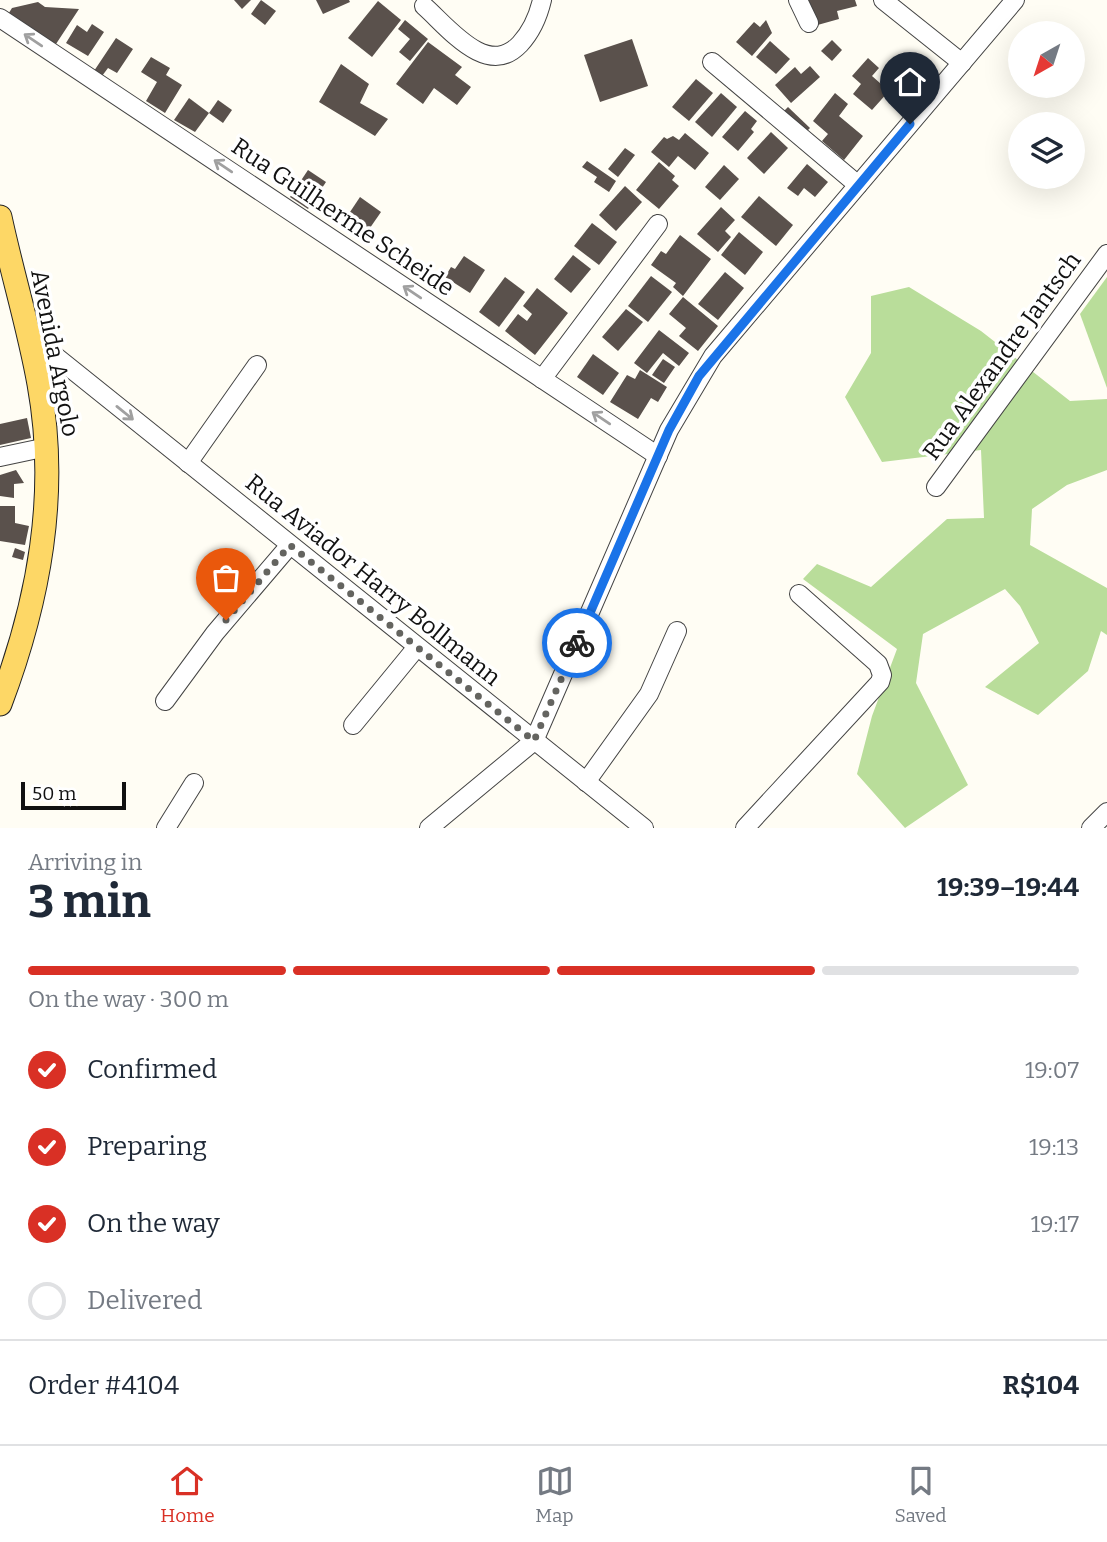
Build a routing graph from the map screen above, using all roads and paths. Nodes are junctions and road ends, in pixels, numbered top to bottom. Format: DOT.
graph roads {
  1 [pos="542,0"];
  2 [pos="798,0"];
  3 [pos="883,0"];
  4 [pos="1015,0"];
  5 [pos="424,6"];
  6 [pos="0,18"];
  7 [pos="809,23"];
  8 [pos="712,62"];
  9 [pos="962,63"];
  10 [pos="858,185"];
  11 [pos="0,217"];
  12 [pos="658,224"];
  13 [pos="1107,254"];
  14 [pos="30,335"];
  15 [pos="257,365"];
  16 [pos="72,370"];
  17 [pos="542,379"];
  18 [pos="39,385"];
  19 [pos="47,447"];
  20 [pos="658,456"];
  21 [pos="0,457"];
  22 [pos="188,463"];
  23 [pos="936,486"];
  24 [pos="290,545"];
  25 [pos="799,594"];
  26 [pos="677,631"];
  27 [pos="417,647"];
  28 [pos="164,701"];
  29 [pos="0,704"];
  30 [pos="353,725"];
  31 [pos="534,741"];
  32 [pos="586,782"];
  33 [pos="194,783"];
  34 [pos="1107,812"];
  35 [pos="166,828"];
  36 [pos="429,828"];
  37 [pos="644,828"];
  38 [pos="745,828"];
  39 [pos="1091,828"];
  1 -- 5 [label="street"];
  2 -- 7 [label="street"];
  3 -- 9 [label="street"];
  4 -- 9 [label="street"];
  17 -- 6 [label="street, Rua Guilherme Scheide, one-way"];
  8 -- 10 [label="street"];
  9 -- 10 [label="street"];
  10 -- 20 [label="street"];
  11 -- 14 [label="main road, Avenida Argolo"];
  12 -- 17 [label="street"];
  13 -- 23 [label="street, Rua Alexandre Jantsch"];
  14 -- 16 [label="street, Rua Aviador Harry Bollmann"];
  14 -- 18 [label="main road, Avenida Argolo"];
  15 -- 22 [label="street"];
  16 -- 18 [label="street"];
  16 -- 22 [label="street, Rua Aviador Harry Bollmann, one-way"];
  20 -- 17 [label="street, Rua Guilherme Scheide, one-way"];
  18 -- 19 [label="main road, Avenida Argolo"];
  19 -- 21 [label="street"];
  19 -- 29 [label="main road, Avenida Argolo"];
  20 -- 31 [label="street"];
  22 -- 24 [label="street, Rua Aviador Harry Bollmann"];
  24 -- 27 [label="street, Rua Aviador Harry Bollmann"];
  24 -- 28 [label="street"];
  25 -- 38 [label="street"];
  26 -- 32 [label="street"];
  27 -- 30 [label="street"];
  27 -- 31 [label="street, Rua Aviador Harry Bollmann"];
  31 -- 32 [label="street, Rua Aviador Harry Bollmann"];
  31 -- 36 [label="street"];
  32 -- 37 [label="street, Rua Aviador Harry Bollmann"];
  33 -- 35 [label="street"];
  34 -- 39 [label="street"];
}
